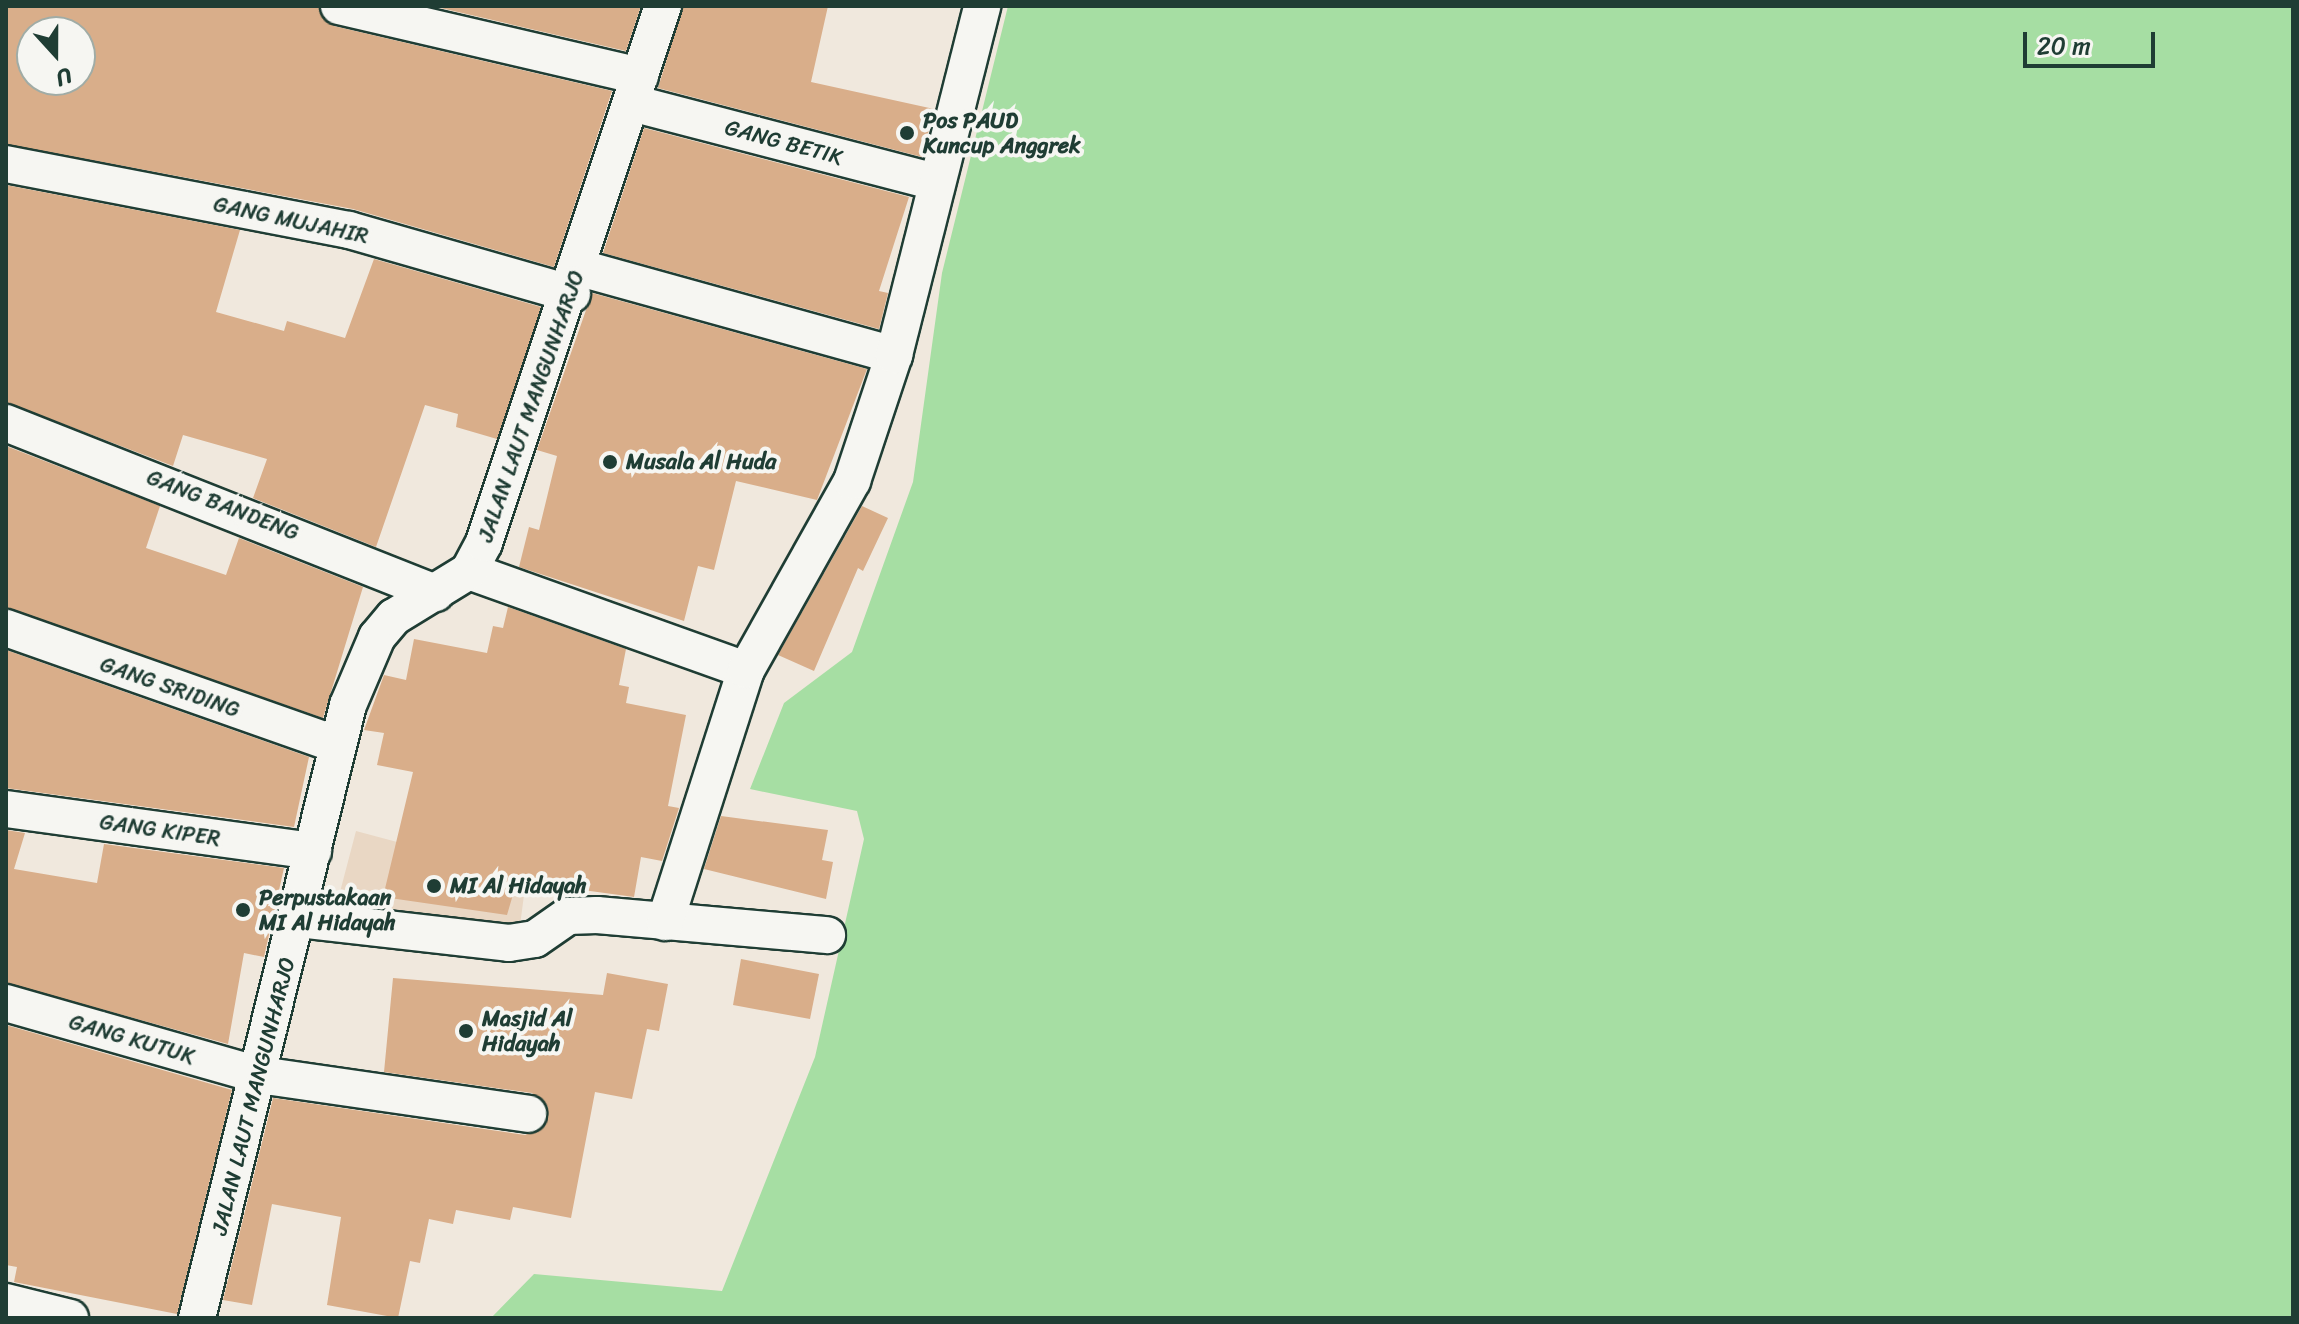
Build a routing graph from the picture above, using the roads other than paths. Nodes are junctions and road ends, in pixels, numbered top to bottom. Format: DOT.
graph roads {
  1 [pos="339,6"];
  2 [pos="663,6"];
  3 [pos="982,6"];
  4 [pos="636,90"];
  5 [pos="6,164"];
  6 [pos="935,182"];
  7 [pos="576,281"];
  8 [pos="894,355"];
  9 [pos="6,423"];
  10 [pos="469,571"];
  11 [pos="436,593"];
  12 [pos="6,628"];
  13 [pos="746,670"];
  14 [pos="335,744"];
  15 [pos="6,809"];
  16 [pos="313,851"];
  17 [pos="299,919"];
  18 [pos="665,922"];
  19 [pos="827,935"];
  20 [pos="6,1003"];
  21 [pos="259,1075"];
  22 [pos="528,1114"];
  23 [pos="6,1302"];
  24 [pos="70,1318"];
  25 [pos="197,1318"];
  1 -- 4 [label="street, GANG BETIK"];
  2 -- 4 [label="street, JALAN LAUT MANGUNHARJO"];
  3 -- 6 [label="street"];
  4 -- 6 [label="street, GANG BETIK"];
  4 -- 7 [label="street, JALAN LAUT MANGUNHARJO"];
  5 -- 7 [label="street, GANG MUJAHIR"];
  6 -- 8 [label="street"];
  7 -- 8 [label="street, GANG MUJAHIR"];
  7 -- 10 [label="street, JALAN LAUT MANGUNHARJO"];
  8 -- 13 [label="street"];
  9 -- 11 [label="street, GANG BANDENG"];
  10 -- 11 [label="street, JALAN LAUT MANGUNHARJO"];
  10 -- 13 [label="street"];
  11 -- 14 [label="street, JALAN LAUT MANGUNHARJO"];
  12 -- 14 [label="street, GANG SRIDING"];
  13 -- 18 [label="street"];
  14 -- 16 [label="street, JALAN LAUT MANGUNHARJO"];
  15 -- 16 [label="street, GANG KIPER"];
  16 -- 17 [label="street, JALAN LAUT MANGUNHARJO"];
  17 -- 18 [label="street"];
  17 -- 21 [label="street, JALAN LAUT MANGUNHARJO"];
  18 -- 19 [label="street"];
  20 -- 21 [label="street, GANG KUTUK"];
  21 -- 22 [label="street, GANG KUTUK"];
  21 -- 25 [label="street, JALAN LAUT MANGUNHARJO"];
  23 -- 24 [label="street"];
}
